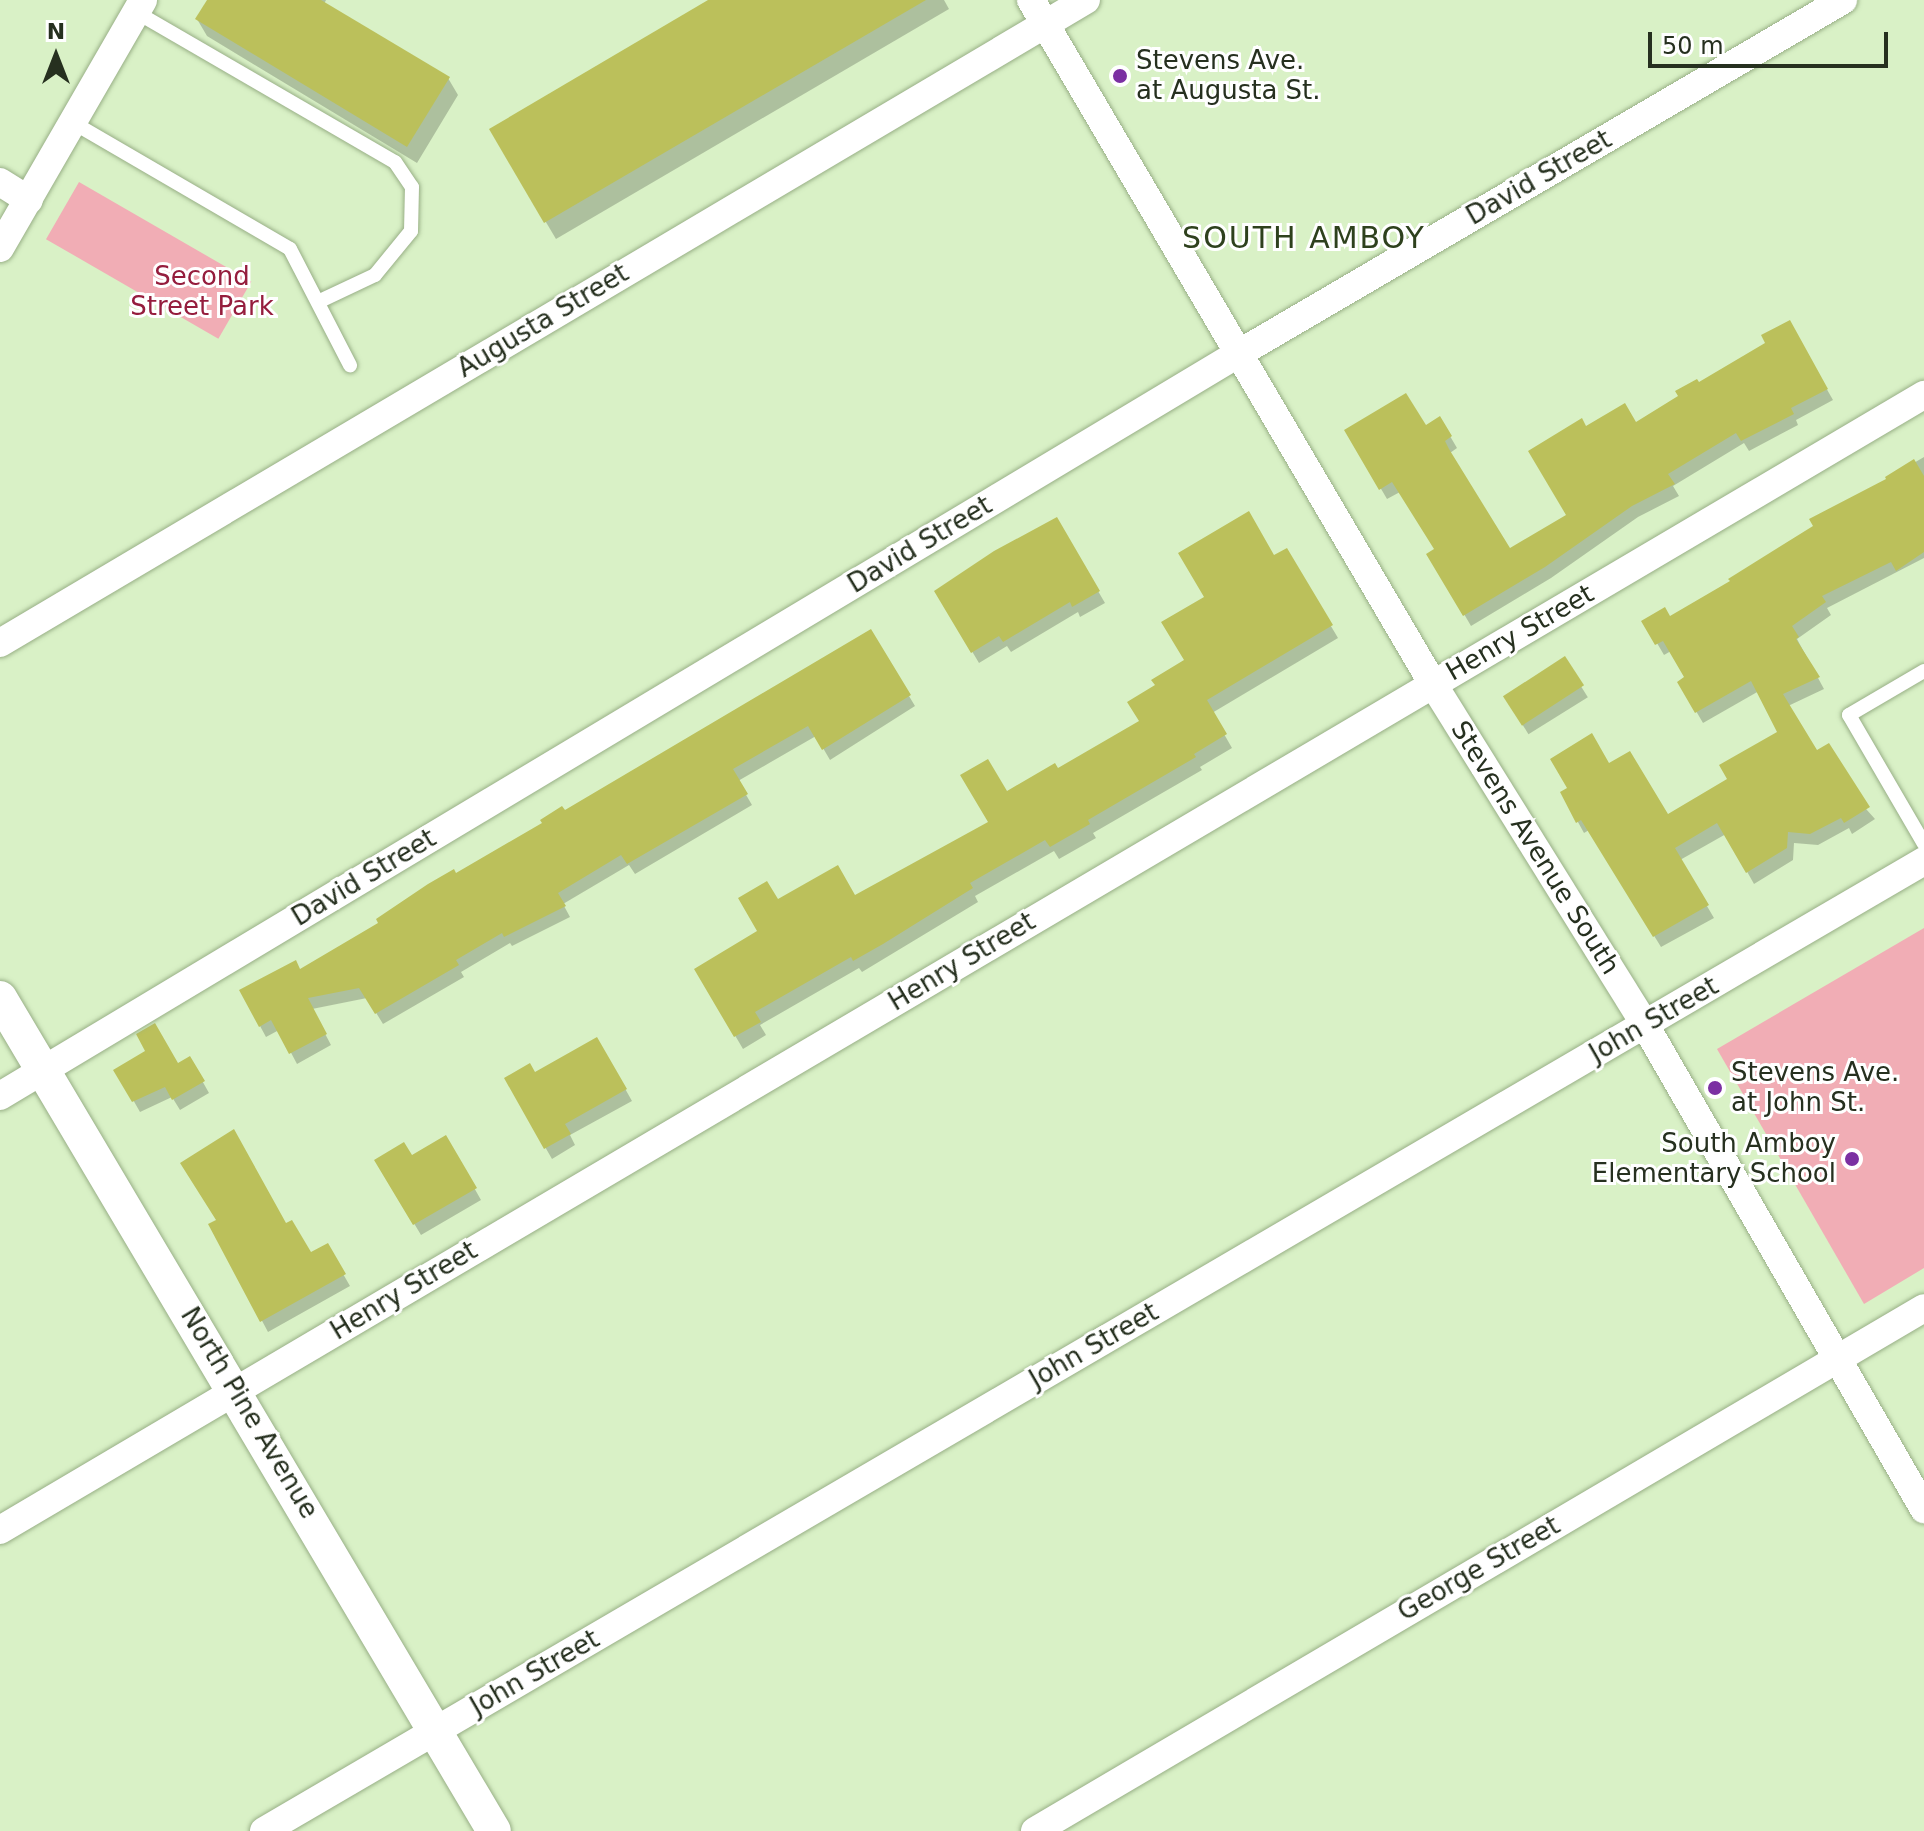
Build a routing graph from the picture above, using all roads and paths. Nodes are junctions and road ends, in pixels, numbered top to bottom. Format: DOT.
graph roads {
  1 [pos="1086,0"];
  2 [pos="1843,0"];
  3 [pos="140,6"];
  4 [pos="1038,12"];
  5 [pos="72,122"];
  6 [pos="0,182"];
  7 [pos="29,200"];
  8 [pos="0,248"];
  9 [pos="318,302"];
  10 [pos="1238,354"];
  11 [pos="350,365"];
  12 [pos="1924,395"];
  13 [pos="0,643"];
  14 [pos="1924,671"];
  15 [pos="1433,684"];
  16 [pos="1924,844"];
  17 [pos="1924,861"];
  18 [pos="0,998"];
  19 [pos="1645,1025"];
  20 [pos="43,1071"];
  21 [pos="0,1096"];
  22 [pos="1924,1308"];
  23 [pos="1838,1358"];
  24 [pos="236,1390"];
  25 [pos="1924,1509"];
  26 [pos="0,1530"];
  27 [pos="437,1730"];
  28 [pos="264,1831"];
  29 [pos="494,1831"];
  30 [pos="1035,1831"];
  1 -- 4 [label="street, Augusta Street"];
  2 -- 10 [label="street, David Street"];
  3 -- 5 [label="street"];
  3 -- 9 [label="lane"];
  4 -- 10 [label="street, Stevens Avenue South"];
  4 -- 13 [label="street, Augusta Street"];
  5 -- 7 [label="street"];
  5 -- 9 [label="lane"];
  6 -- 7 [label="street"];
  7 -- 8 [label="street"];
  9 -- 11 [label="lane"];
  10 -- 15 [label="street, Stevens Avenue South"];
  10 -- 20 [label="street, David Street"];
  12 -- 15 [label="street, Henry Street"];
  14 -- 16 [label="lane"];
  15 -- 19 [label="street, Stevens Avenue South"];
  15 -- 24 [label="street, Henry Street"];
  17 -- 19 [label="street, John Street"];
  18 -- 20 [label="street, North Pine Avenue"];
  19 -- 23 [label="street, Stevens Avenue South"];
  19 -- 27 [label="street, John Street"];
  20 -- 21 [label="street, David Street"];
  20 -- 24 [label="street, North Pine Avenue"];
  22 -- 23 [label="street, George Street"];
  23 -- 25 [label="street, Stevens Avenue South"];
  23 -- 30 [label="street, George Street"];
  24 -- 26 [label="street, Henry Street"];
  24 -- 27 [label="street, North Pine Avenue"];
  27 -- 28 [label="street, John Street"];
  27 -- 29 [label="street, North Pine Avenue"];
}
